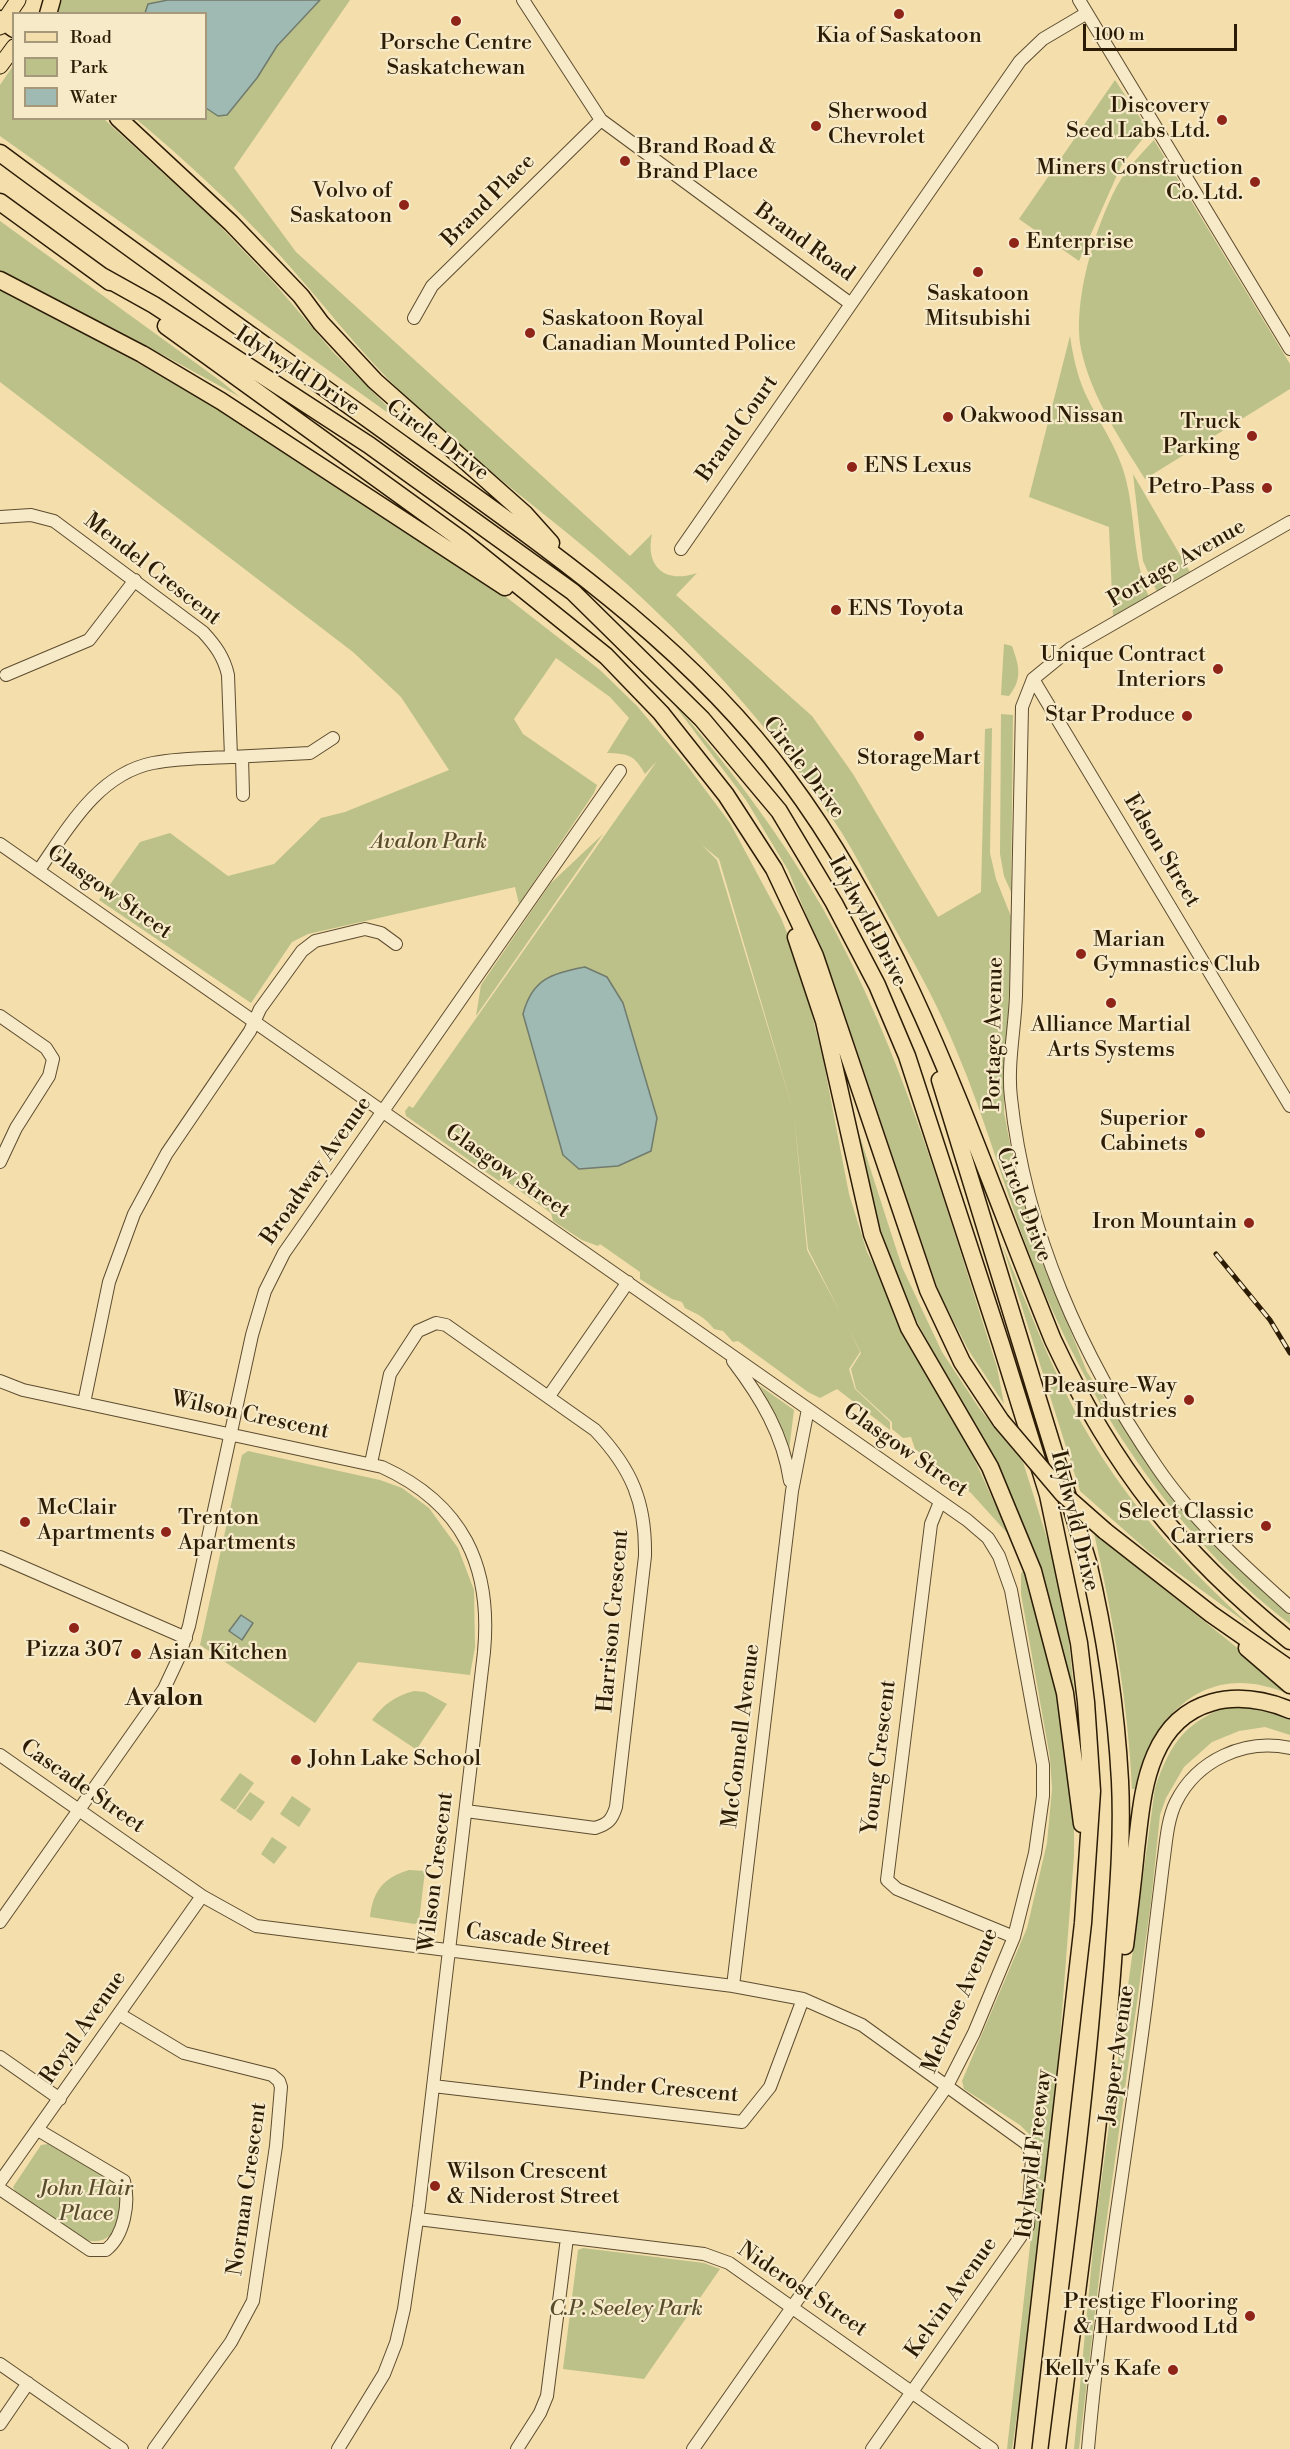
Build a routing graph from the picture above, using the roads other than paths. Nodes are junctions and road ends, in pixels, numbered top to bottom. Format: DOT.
graph roads {
  1 [pos="18,0"];
  2 [pos="50,0"];
  3 [pos="523,0"];
  4 [pos="1079,0"];
  5 [pos="40,12"];
  6 [pos="1087,13"];
  7 [pos="4,24"];
  8 [pos="12,50"];
  9 [pos="0,66"];
  10 [pos="120,120"];
  11 [pos="601,120"];
  12 [pos="0,153"];
  13 [pos="0,202"];
  14 [pos="102,276"];
  15 [pos="0,280"];
  16 [pos="851,304"];
  17 [pos="414,318"];
  18 [pos="1290,349"];
  19 [pos="0,518"];
  20 [pos="1290,522"];
  21 [pos="681,549"];
  22 [pos="569,564"];
  23 [pos="135,580"];
  24 [pos="572,629"];
  25 [pos="6,675"];
  26 [pos="1033,679"];
  27 [pos="333,738"];
  28 [pos="236,757"];
  29 [pos="620,771"];
  30 [pos="243,795"];
  31 [pos="0,844"];
  32 [pos="39,870"];
  33 [pos="792,909"];
  34 [pos="396,944"];
  35 [pos="0,1016"];
  36 [pos="253,1020"];
  37 [pos="922,1021"];
  38 [pos="1290,1106"];
  39 [pos="384,1111"];
  40 [pos="0,1162"];
  41 [pos="628,1282"];
  42 [pos="725,1351"];
  43 [pos="0,1381"];
  44 [pos="549,1396"];
  45 [pos="84,1403"];
  46 [pos="808,1409"];
  47 [pos="231,1434"];
  48 [pos="371,1463"];
  49 [pos="792,1491"];
  50 [pos="940,1502"];
  51 [pos="987,1538"];
  52 [pos="0,1557"];
  53 [pos="1290,1607"];
  54 [pos="1211,1614"];
  55 [pos="186,1638"];
  56 [pos="1290,1641"];
  57 [pos="1290,1669"];
  58 [pos="1290,1685"];
  59 [pos="1290,1710"];
  60 [pos="1290,1748"];
  61 [pos="0,1755"];
  62 [pos="78,1811"];
  63 [pos="466,1811"];
  64 [pos="1087,1864"];
  65 [pos="202,1896"];
  66 [pos="0,1922"];
  67 [pos="1014,1938"];
  68 [pos="449,1951"];
  69 [pos="733,1986"];
  70 [pos="803,1999"];
  71 [pos="119,2014"];
  72 [pos="1108,2029"];
  73 [pos="0,2057"];
  74 [pos="433,2086"];
  75 [pos="947,2086"];
  76 [pos="60,2099"];
  77 [pos="38,2130"];
  78 [pos="1011,2132"];
  79 [pos="0,2182"];
  80 [pos="0,2189"];
  81 [pos="418,2219"];
  82 [pos="567,2238"];
  83 [pos="792,2308"];
  84 [pos="0,2364"];
  85 [pos="28,2383"];
  86 [pos="912,2392"];
  87 [pos="0,2424"];
  88 [pos="122,2449"];
  89 [pos="154,2449"];
  90 [pos="338,2449"];
  91 [pos="517,2449"];
  92 [pos="693,2449"];
  93 [pos="872,2449"];
  94 [pos="992,2449"];
  95 [pos="1023,2449"];
  96 [pos="1057,2449"];
  97 [pos="1088,2449"];
  1 -- 7 [label="main road"];
  2 -- 5 [label="main road"];
  3 -- 11 [label="street, Brand Road"];
  4 -- 6 [label="street"];
  6 -- 16 [label="street, Brand Road"];
  6 -- 18 [label="street"];
  8 -- 9 [label="main road"];
  10 -- 22 [label="highway"];
  11 -- 16 [label="street, Brand Road"];
  11 -- 17 [label="street, Brand Place"];
  12 -- 22 [label="highway, Circle Drive"];
  13 -- 14 [label="highway"];
  14 -- 24 [label="highway"];
  14 -- 64 [label="highway, Idylwyld Drive"];
  15 -- 24 [label="highway"];
  16 -- 21 [label="street, Brand Court"];
  19 -- 23 [label="street, Mendel Crescent"];
  20 -- 26 [label="street, Portage Avenue"];
  22 -- 37 [label="highway, Circle Drive"];
  23 -- 25 [label="street"];
  23 -- 28 [label="street, Mendel Crescent"];
  24 -- 33 [label="highway"];
  26 -- 38 [label="street, Edson Street"];
  26 -- 53 [label="street, Portage Avenue"];
  27 -- 28 [label="street"];
  28 -- 30 [label="street, Mendel Crescent"];
  28 -- 32 [label="street"];
  29 -- 39 [label="street, Broadway Avenue"];
  31 -- 32 [label="street, Glasgow Street"];
  32 -- 36 [label="street, Glasgow Street"];
  33 -- 54 [label="highway, bridge"];
  33 -- 64 [label="highway"];
  34 -- 36 [label="street"];
  35 -- 40 [label="street"];
  36 -- 39 [label="street, Glasgow Street"];
  36 -- 45 [label="street"];
  37 -- 56 [label="highway, Circle Drive"];
  37 -- 72 [label="highway, Idylwyld Drive"];
  39 -- 41 [label="street, Glasgow Street"];
  39 -- 47 [label="street, Broadway Avenue"];
  41 -- 42 [label="street, Glasgow Street"];
  41 -- 44 [label="street"];
  42 -- 46 [label="street, Glasgow Street"];
  42 -- 49 [label="street, McConnell Avenue"];
  43 -- 45 [label="street, Wilson Crescent"];
  44 -- 48 [label="street, Harrison Crescent"];
  44 -- 63 [label="street, Harrison Crescent"];
  45 -- 47 [label="street, Wilson Crescent"];
  46 -- 49 [label="street, McConnell Avenue"];
  46 -- 50 [label="street, Glasgow Street"];
  47 -- 48 [label="street, Wilson Crescent"];
  47 -- 55 [label="street, Broadway Avenue"];
  48 -- 63 [label="street, Wilson Crescent"];
  49 -- 69 [label="street, McConnell Avenue"];
  50 -- 51 [label="street, Glasgow Street"];
  50 -- 67 [label="street, Young Crescent"];
  51 -- 67 [label="street, Melrose Avenue"];
  52 -- 55 [label="street"];
  54 -- 57 [label="highway"];
  54 -- 58 [label="highway"];
  55 -- 62 [label="street, Broadway Avenue"];
  59 -- 72 [label="highway"];
  60 -- 97 [label="street, Jasper Avenue"];
  61 -- 62 [label="street, Cascade Street"];
  62 -- 65 [label="street, Cascade Street"];
  62 -- 66 [label="street, Broadway Avenue"];
  63 -- 68 [label="street, Wilson Crescent"];
  64 -- 95 [label="highway, Idylwyld Freeway"];
  65 -- 68 [label="street, Cascade Street"];
  65 -- 71 [label="street, Royal Avenue"];
  67 -- 75 [label="street, Melrose Avenue"];
  68 -- 69 [label="street, Cascade Street"];
  68 -- 74 [label="street, Wilson Crescent"];
  69 -- 70 [label="street, Cascade Street"];
  70 -- 74 [label="street, Pinder Crescent"];
  70 -- 75 [label="street, Cascade Street"];
  71 -- 76 [label="street, Royal Avenue"];
  71 -- 89 [label="street, Norman Crescent"];
  72 -- 96 [label="highway"];
  73 -- 76 [label="street"];
  74 -- 81 [label="street, Wilson Crescent"];
  75 -- 78 [label="street, Cascade Street"];
  75 -- 83 [label="street, Melrose Avenue"];
  76 -- 77 [label="street, Royal Avenue"];
  77 -- 79 [label="street, Royal Avenue"];
  77 -- 80 [label="street"];
  78 -- 86 [label="street, Kelvin Avenue"];
  81 -- 82 [label="street, Niderost Street"];
  81 -- 90 [label="street, Wilson Crescent"];
  82 -- 83 [label="street, Niderost Street"];
  82 -- 91 [label="street"];
  83 -- 86 [label="street, Niderost Street"];
  83 -- 92 [label="street, Melrose Avenue"];
  84 -- 85 [label="street"];
  85 -- 87 [label="street"];
  85 -- 88 [label="street"];
  86 -- 93 [label="street, Kelvin Avenue"];
  86 -- 94 [label="street, Niderost Street"];
}
